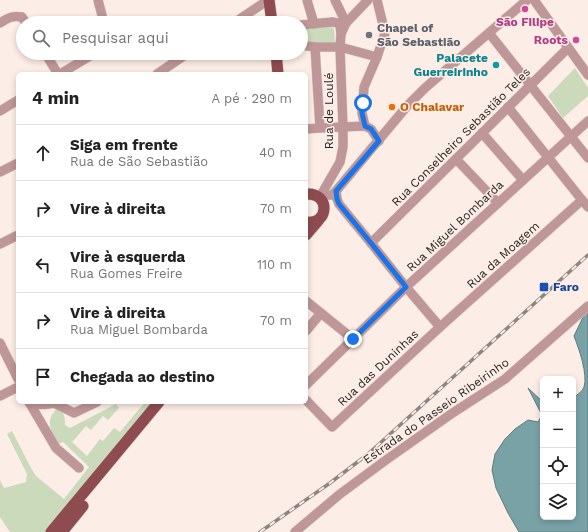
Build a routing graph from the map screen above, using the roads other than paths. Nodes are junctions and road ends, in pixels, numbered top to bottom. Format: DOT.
graph roads {
  1 [pos="98,0"];
  2 [pos="268,0"];
  3 [pos="307,0"];
  4 [pos="335,0"];
  5 [pos="368,0"];
  6 [pos="377,0"];
  7 [pos="527,0"];
  8 [pos="534,0"];
  9 [pos="16,16"];
  10 [pos="102,16"];
  11 [pos="244,16"];
  12 [pos="271,16"];
  13 [pos="344,19"];
  14 [pos="332,22"];
  15 [pos="0,23"];
  16 [pos="308,24"];
  17 [pos="314,24"];
  18 [pos="489,33"];
  19 [pos="341,34"];
  20 [pos="308,46"];
  21 [pos="315,47"];
  22 [pos="340,47"];
  23 [pos="568,48"];
  24 [pos="377,57"];
  25 [pos="50,60"];
  26 [pos="83,60"];
  27 [pos="178,60"];
  28 [pos="277,60"];
  29 [pos="58,72"];
  30 [pos="62,72"];
  31 [pos="160,72"];
  32 [pos="278,72"];
  33 [pos="588,75"];
  34 [pos="530,85"];
  35 [pos="16,101"];
  36 [pos="508,107"];
  37 [pos="0,111"];
  38 [pos="588,121"];
  39 [pos="365,126"];
  40 [pos="343,127"];
  41 [pos="320,128"];
  42 [pos="308,129"];
  43 [pos="482,133"];
  44 [pos="571,137"];
  45 [pos="379,141"];
  46 [pos="548,157"];
  47 [pos="588,158"];
  48 [pos="456,159"];
  49 [pos="16,164"];
  50 [pos="0,172"];
  51 [pos="523,180"];
  52 [pos="336,191"];
  53 [pos="312,194"];
  54 [pos="498,203"];
  55 [pos="586,204"];
  56 [pos="344,210"];
  57 [pos="319,219"];
  58 [pos="308,222"];
  59 [pos="308,233"];
  60 [pos="16,236"];
  61 [pos="1,241"];
  62 [pos="371,243"];
  63 [pos="406,287"];
  64 [pos="308,303"];
  65 [pos="588,306"];
  66 [pos="321,313"];
  67 [pos="440,327"];
  68 [pos="308,329"];
  69 [pos="353,339"];
  70 [pos="0,345"];
  71 [pos="308,374"];
  72 [pos="16,375"];
  73 [pos="313,379"];
  74 [pos="308,383"];
  75 [pos="16,387"];
  76 [pos="0,396"];
  77 [pos="308,402"];
  78 [pos="31,404"];
  79 [pos="52,404"];
  80 [pos="55,404"];
  81 [pos="93,404"];
  82 [pos="157,404"];
  83 [pos="166,404"];
  84 [pos="43,425"];
  85 [pos="79,468"];
  86 [pos="51,532"];
  87 [pos="62,532"];
  88 [pos="295,532"];
  1 -- 10 [label="street"];
  2 -- 11 [label="street"];
  2 -- 12 [label="main road"];
  3 -- 17 [label="street"];
  4 -- 13 [label="street"];
  5 -- 13 [label="street"];
  6 -- 24 [label="street"];
  7 -- 18 [label="street"];
  8 -- 23 [label="street"];
  9 -- 15 [label="street"];
  13 -- 14 [label="street"];
  13 -- 19 [label="street, Rua de Loulé"];
  14 -- 17 [label="street"];
  14 -- 19 [label="street"];
  16 -- 17 [label="street"];
  18 -- 34 [label="street"];
  18 -- 45 [label="street"];
  19 -- 22 [label="street, Rua de Loulé"];
  20 -- 21 [label="street"];
  21 -- 22 [label="street"];
  21 -- 41 [label="street"];
  22 -- 24 [label="street"];
  22 -- 40 [label="street, Rua de Loulé"];
  23 -- 33 [label="street"];
  23 -- 34 [label="street, Rua Conselheiro Sebastião Teles"];
  24 -- 39 [label="street"];
  25 -- 29 [label="street"];
  26 -- 30 [label="street"];
  27 -- 31 [label="street"];
  28 -- 32 [label="main road"];
  34 -- 36 [label="street, Rua Conselheiro Sebastião Teles"];
  34 -- 44 [label="street"];
  35 -- 37 [label="street"];
  36 -- 43 [label="street, Rua Conselheiro Sebastião Teles"];
  36 -- 46 [label="street"];
  38 -- 44 [label="street, Rua Miguel Bombarda"];
  39 -- 40 [label="street"];
  39 -- 45 [label="street"];
  40 -- 41 [label="street"];
  40 -- 53 [label="street, Rua de Loulé"];
  41 -- 42 [label="street"];
  43 -- 48 [label="street, Rua Conselheiro Sebastião Teles"];
  43 -- 51 [label="street"];
  44 -- 46 [label="street, Rua Miguel Bombarda"];
  44 -- 47 [label="street"];
  45 -- 52 [label="street"];
  46 -- 51 [label="street, Rua Miguel Bombarda"];
  46 -- 55 [label="street"];
  48 -- 54 [label="street"];
  48 -- 62 [label="street, Rua Conselheiro Sebastião Teles"];
  49 -- 50 [label="street"];
  51 -- 54 [label="street, Rua Miguel Bombarda"];
  52 -- 53 [label="street"];
  52 -- 56 [label="street"];
  53 -- 57 [label="main road"];
  54 -- 63 [label="street, Rua Miguel Bombarda"];
  55 -- 67 [label="street, Rua da Moagem"];
  56 -- 57 [label="street"];
  56 -- 62 [label="street"];
  57 -- 58 [label="main road"];
  57 -- 59 [label="main road"];
  60 -- 61 [label="street"];
  62 -- 63 [label="street"];
  63 -- 67 [label="street"];
  63 -- 69 [label="street, Rua Miguel Bombarda"];
  64 -- 66 [label="street"];
  65 -- 88 [label="street, Estrada do Passeio Ribeirinho"];
  66 -- 68 [label="street"];
  66 -- 69 [label="street"];
  67 -- 77 [label="street, Rua das Duninhas"];
  69 -- 73 [label="street, Rua Miguel Bombarda"];
  70 -- 72 [label="street"];
  71 -- 73 [label="street"];
  73 -- 74 [label="street, Rua Miguel Bombarda"];
  75 -- 76 [label="street"];
  78 -- 84 [label="street"];
  79 -- 84 [label="street"];
  80 -- 81 [label="street"];
  82 -- 86 [label="main road"];
  83 -- 87 [label="main road"];
  84 -- 85 [label="street"];
}
